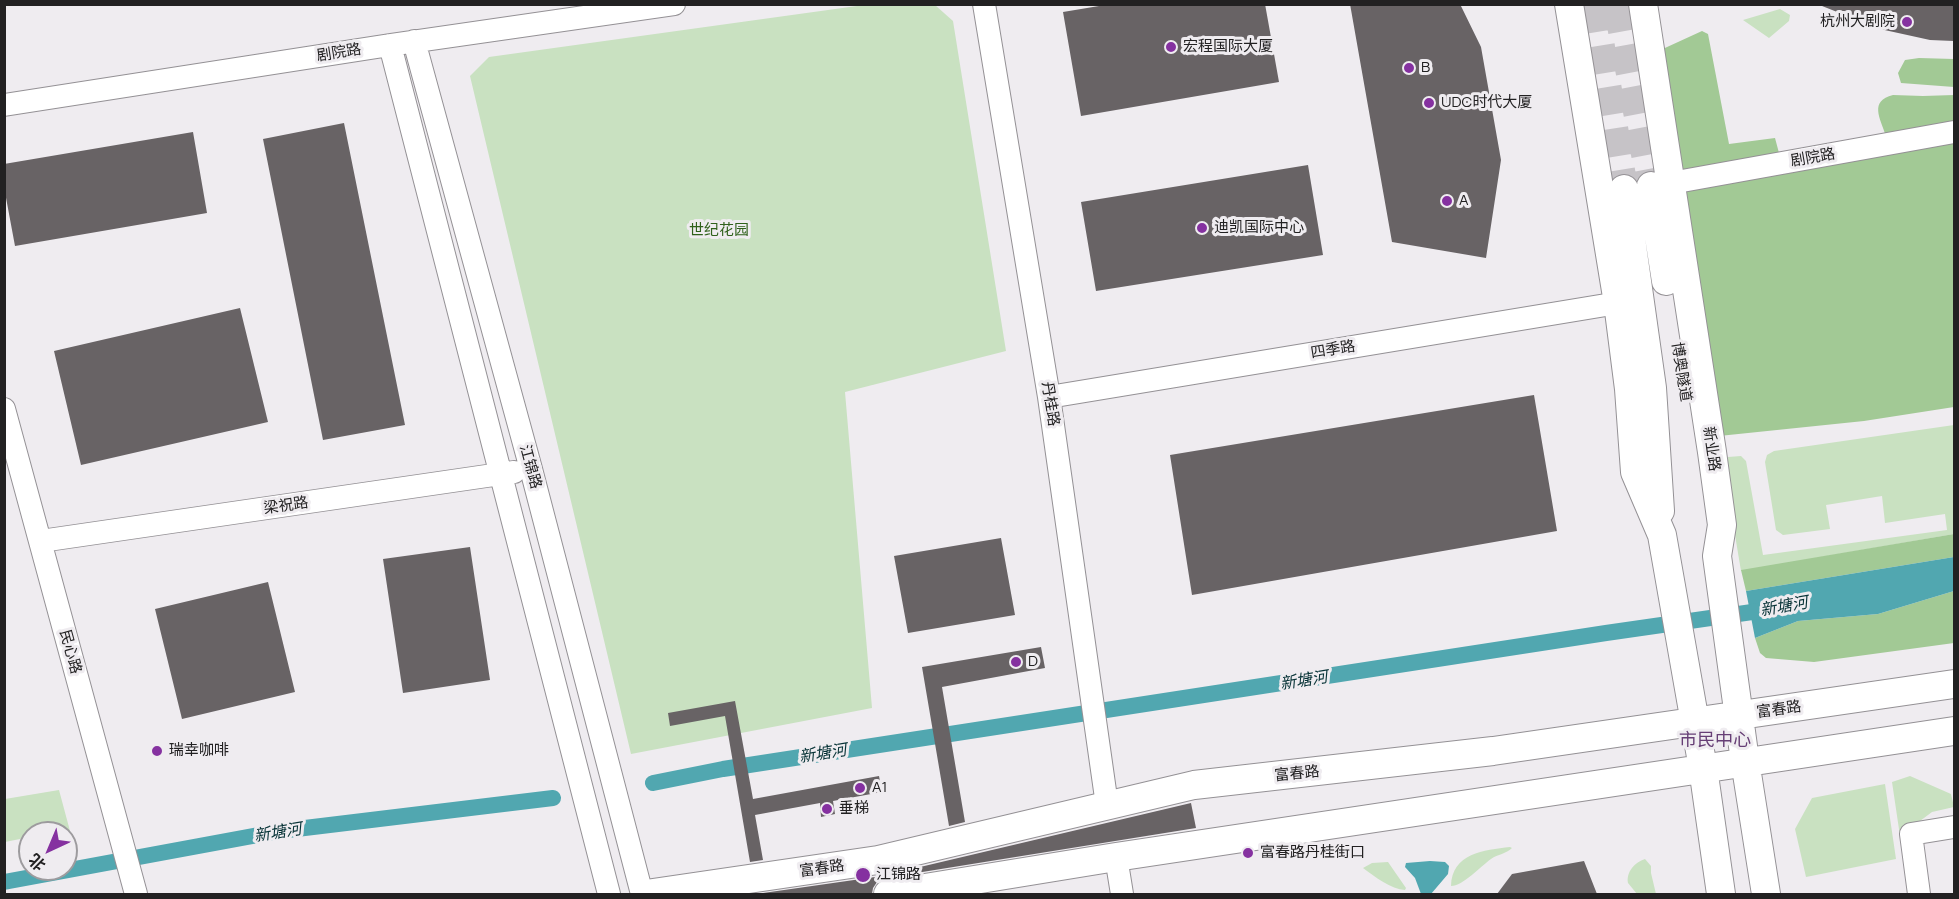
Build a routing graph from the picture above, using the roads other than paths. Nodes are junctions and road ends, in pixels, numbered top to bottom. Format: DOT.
graph roads {
  1 [pos="674,4"];
  2 [pos="984,4"];
  3 [pos="1569,4"];
  4 [pos="1643,4"];
  5 [pos="414,41"];
  6 [pos="390,45"];
  7 [pos="4,105"];
  8 [pos="1954,132"];
  9 [pos="1648,186"];
  10 [pos="1618,303"];
  11 [pos="1049,397"];
  12 [pos="4,409"];
  13 [pos="531,469"];
  14 [pos="501,475"];
  15 [pos="1662,535"];
  16 [pos="41,541"];
  17 [pos="1954,684"];
  18 [pos="1739,716"];
  19 [pos="1694,723"];
  20 [pos="1954,731"];
  21 [pos="1745,761"];
  22 [pos="1703,768"];
  23 [pos="1107,805"];
  24 [pos="1954,827"];
  25 [pos="1116,857"];
  26 [pos="136,894"];
  27 [pos="609,894"];
  28 [pos="644,894"];
  29 [pos="888,894"];
  30 [pos="1122,894"];
  31 [pos="1721,894"];
  32 [pos="1766,894"];
  33 [pos="1919,894"];
  1 -- 5 [label="street, 剧院路"];
  2 -- 11 [label="street, 丹桂路"];
  3 -- 10 [label="main road"];
  4 -- 9 [label="main road, 新业路"];
  5 -- 6 [label="street, 剧院路"];
  5 -- 13 [label="street, 江锦路"];
  6 -- 7 [label="street, 剧院路"];
  6 -- 14 [label="street, 江锦路"];
  8 -- 9 [label="street, 剧院路"];
  9 -- 15 [label="main road, 博奥隧道"];
  9 -- 18 [label="main road, 新业路"];
  10 -- 11 [label="street, 四季路"];
  10 -- 15 [label="main road"];
  11 -- 23 [label="street, 丹桂路"];
  12 -- 16 [label="street, 民心路"];
  13 -- 14 [label="street, 梁祝路"];
  13 -- 28 [label="street, 江锦路"];
  14 -- 16 [label="street, 梁祝路"];
  14 -- 27 [label="street, 江锦路"];
  15 -- 19 [label="main road"];
  16 -- 26 [label="street, 民心路"];
  17 -- 18 [label="main road, 富春路"];
  18 -- 19 [label="main road, 富春路"];
  18 -- 21 [label="main road, 新业路"];
  19 -- 22 [label="main road"];
  19 -- 23 [label="main road, 富春路"];
  20 -- 21 [label="main road"];
  21 -- 22 [label="main road"];
  21 -- 32 [label="main road, 新业路"];
  22 -- 25 [label="main road"];
  22 -- 31 [label="main road"];
  23 -- 28 [label="main road, 富春路"];
  24 -- 33 [label="street"];
  25 -- 29 [label="main road"];
  25 -- 30 [label="street"];
}
